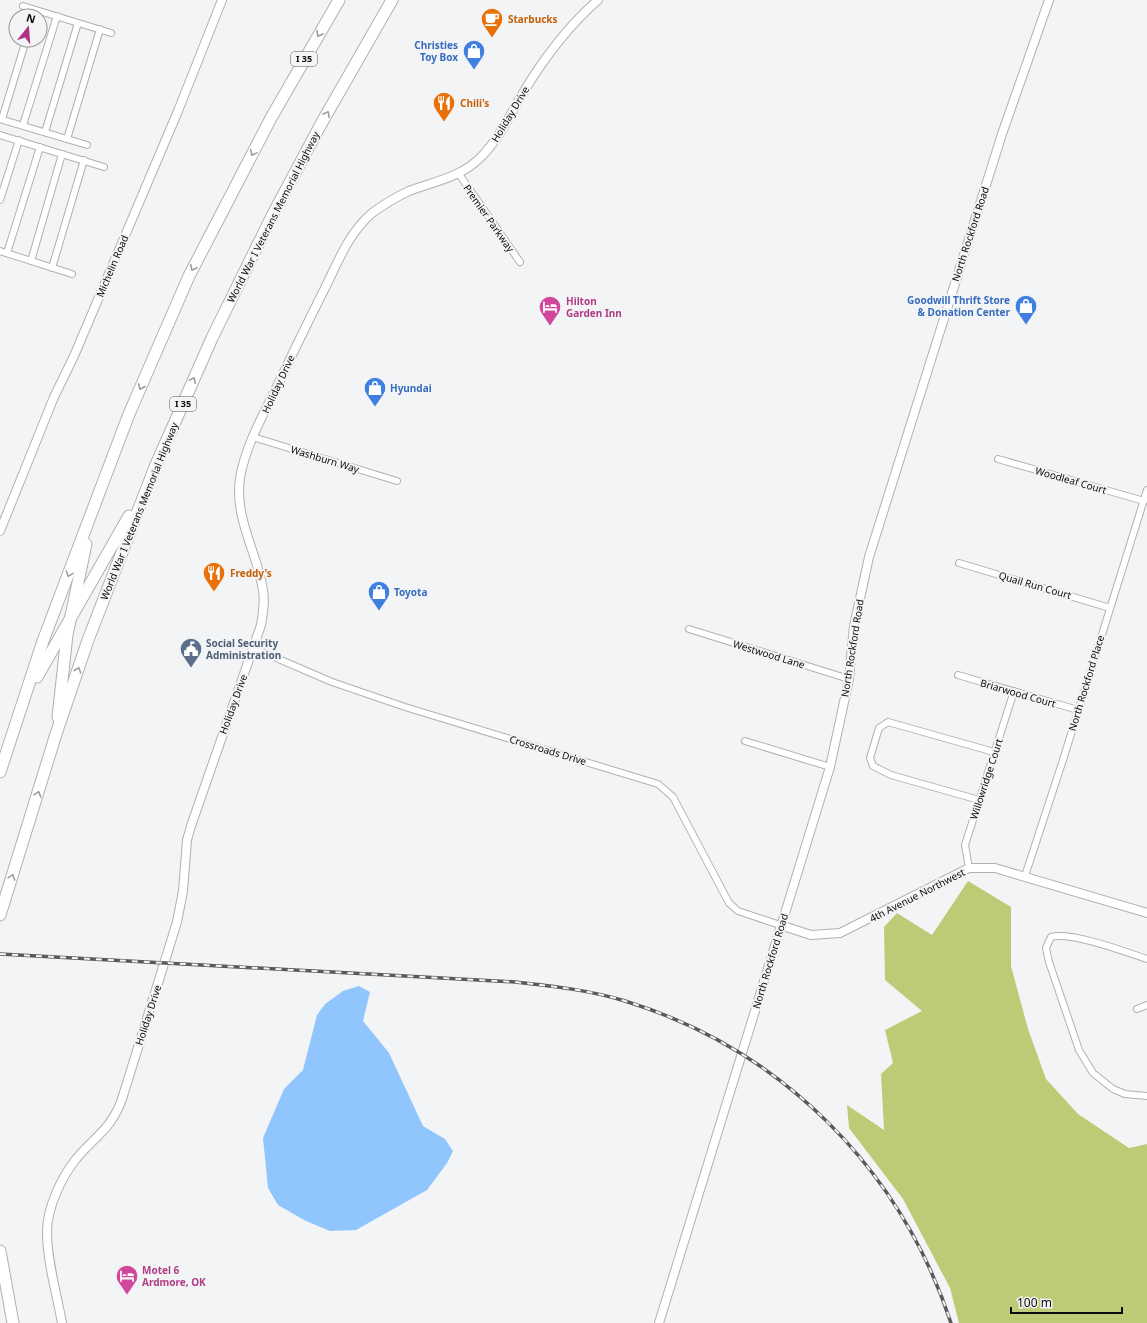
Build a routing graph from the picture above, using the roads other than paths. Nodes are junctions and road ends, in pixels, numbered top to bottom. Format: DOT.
graph roads {
  1 [pos="222,0"];
  2 [pos="339,0"];
  3 [pos="392,0"];
  4 [pos="598,0"];
  5 [pos="1049,0"];
  6 [pos="23,6"];
  7 [pos="26,8"];
  8 [pos="48,15"];
  9 [pos="57,16"];
  10 [pos="78,23"];
  11 [pos="100,29"];
  12 [pos="111,33"];
  13 [pos="23,48"];
  14 [pos="1,119"];
  15 [pos="23,126"];
  16 [pos="45,132"];
  17 [pos="0,135"];
  18 [pos="67,139"];
  19 [pos="19,140"];
  20 [pos="87,146"];
  21 [pos="40,147"];
  22 [pos="62,154"];
  23 [pos="84,160"];
  24 [pos="104,167"];
  25 [pos="459,174"];
  26 [pos="0,200"];
  27 [pos="0,251"];
  28 [pos="7,253"];
  29 [pos="31,261"];
  30 [pos="520,262"];
  31 [pos="52,268"];
  32 [pos="72,274"];
  33 [pos="253,437"];
  34 [pos="998,459"];
  35 [pos="155,467"];
  36 [pos="108,471"];
  37 [pos="396,482"];
  38 [pos="1147,490"];
  39 [pos="1144,501"];
  40 [pos="0,531"];
  41 [pos="959,563"];
  42 [pos="1110,608"];
  43 [pos="70,619"];
  44 [pos="688,629"];
  45 [pos="253,648"];
  46 [pos="958,675"];
  47 [pos="849,679"];
  48 [pos="1014,691"];
  49 [pos="1078,710"];
  50 [pos="19,711"];
  51 [pos="56,734"];
  52 [pos="745,741"];
  53 [pos="994,752"];
  54 [pos="830,768"];
  55 [pos="0,772"];
  56 [pos="979,800"];
  57 [pos="968,868"];
  58 [pos="1025,876"];
  59 [pos="1147,913"];
  60 [pos="0,914"];
  61 [pos="780,925"];
  62 [pos="1147,959"];
  63 [pos="1147,1005"];
  64 [pos="1137,1009"];
  65 [pos="1147,1096"];
  66 [pos="0,1251"];
  67 [pos="13,1323"];
  68 [pos="62,1323"];
  69 [pos="659,1323"];
  1 -- 40 [label="street, Michelin Road"];
  2 -- 36 [label="highway, I 35, one-way"];
  35 -- 3 [label="highway, World War I Veterans Memorial Highway / I 35, one-way"];
  4 -- 25 [label="street, Holiday Drive"];
  5 -- 47 [label="street, North Rockford Road"];
  6 -- 7 [label="street"];
  8 -- 9 [label="street"];
  9 -- 10 [label="street"];
  9 -- 15 [label="street"];
  10 -- 11 [label="street"];
  10 -- 16 [label="street"];
  11 -- 12 [label="street"];
  11 -- 18 [label="street"];
  13 -- 14 [label="street"];
  14 -- 15 [label="street"];
  15 -- 16 [label="street"];
  16 -- 18 [label="street"];
  17 -- 19 [label="street"];
  18 -- 20 [label="street"];
  19 -- 21 [label="street"];
  19 -- 26 [label="street"];
  21 -- 22 [label="street"];
  21 -- 28 [label="street"];
  22 -- 23 [label="street"];
  22 -- 29 [label="street"];
  23 -- 24 [label="street"];
  23 -- 31 [label="street"];
  25 -- 30 [label="street, Premier Parkway"];
  25 -- 33 [label="street, Holiday Drive"];
  27 -- 28 [label="street"];
  28 -- 29 [label="street"];
  29 -- 31 [label="street"];
  31 -- 32 [label="street"];
  33 -- 37 [label="street, Washburn Way"];
  33 -- 45 [label="street, Holiday Drive"];
  34 -- 39 [label="street, Woodleaf Court"];
  35 -- 43 [label="highway"];
  51 -- 35 [label="highway, World War I Veterans Memorial Highway / I 35, one-way"];
  36 -- 43 [label="highway"];
  36 -- 50 [label="highway, I 35, one-way"];
  38 -- 39 [label="street, North Rockford Place"];
  39 -- 42 [label="street, North Rockford Place"];
  41 -- 42 [label="street, Quail Run Court"];
  42 -- 49 [label="street, North Rockford Place"];
  43 -- 50 [label="highway"];
  43 -- 51 [label="highway"];
  44 -- 47 [label="street, Westwood Lane"];
  45 -- 61 [label="street, Crossroads Drive"];
  45 -- 68 [label="street, Holiday Drive"];
  46 -- 48 [label="street, Briarwood Court"];
  47 -- 54 [label="street, North Rockford Road"];
  48 -- 49 [label="street, Briarwood Court"];
  48 -- 53 [label="street, Willowridge Court"];
  49 -- 58 [label="street, North Rockford Place"];
  50 -- 55 [label="highway, I 35"];
  60 -- 51 [label="highway, World War I Veterans Memorial Highway / I 35, one-way"];
  52 -- 54 [label="street"];
  53 -- 56 [label="street, Willowridge Court"];
  53 -- 56 [label="street"];
  54 -- 61 [label="street, North Rockford Road"];
  56 -- 57 [label="street, Willowridge Court"];
  57 -- 58 [label="street, 4th Avenue Northwest"];
  57 -- 61 [label="street, 4th Avenue Northwest"];
  58 -- 59 [label="street, 4th Avenue Northwest"];
  61 -- 69 [label="street, North Rockford Road"];
  62 -- 65 [label="street"];
  63 -- 64 [label="street"];
  66 -- 67 [label="highway"];
}
